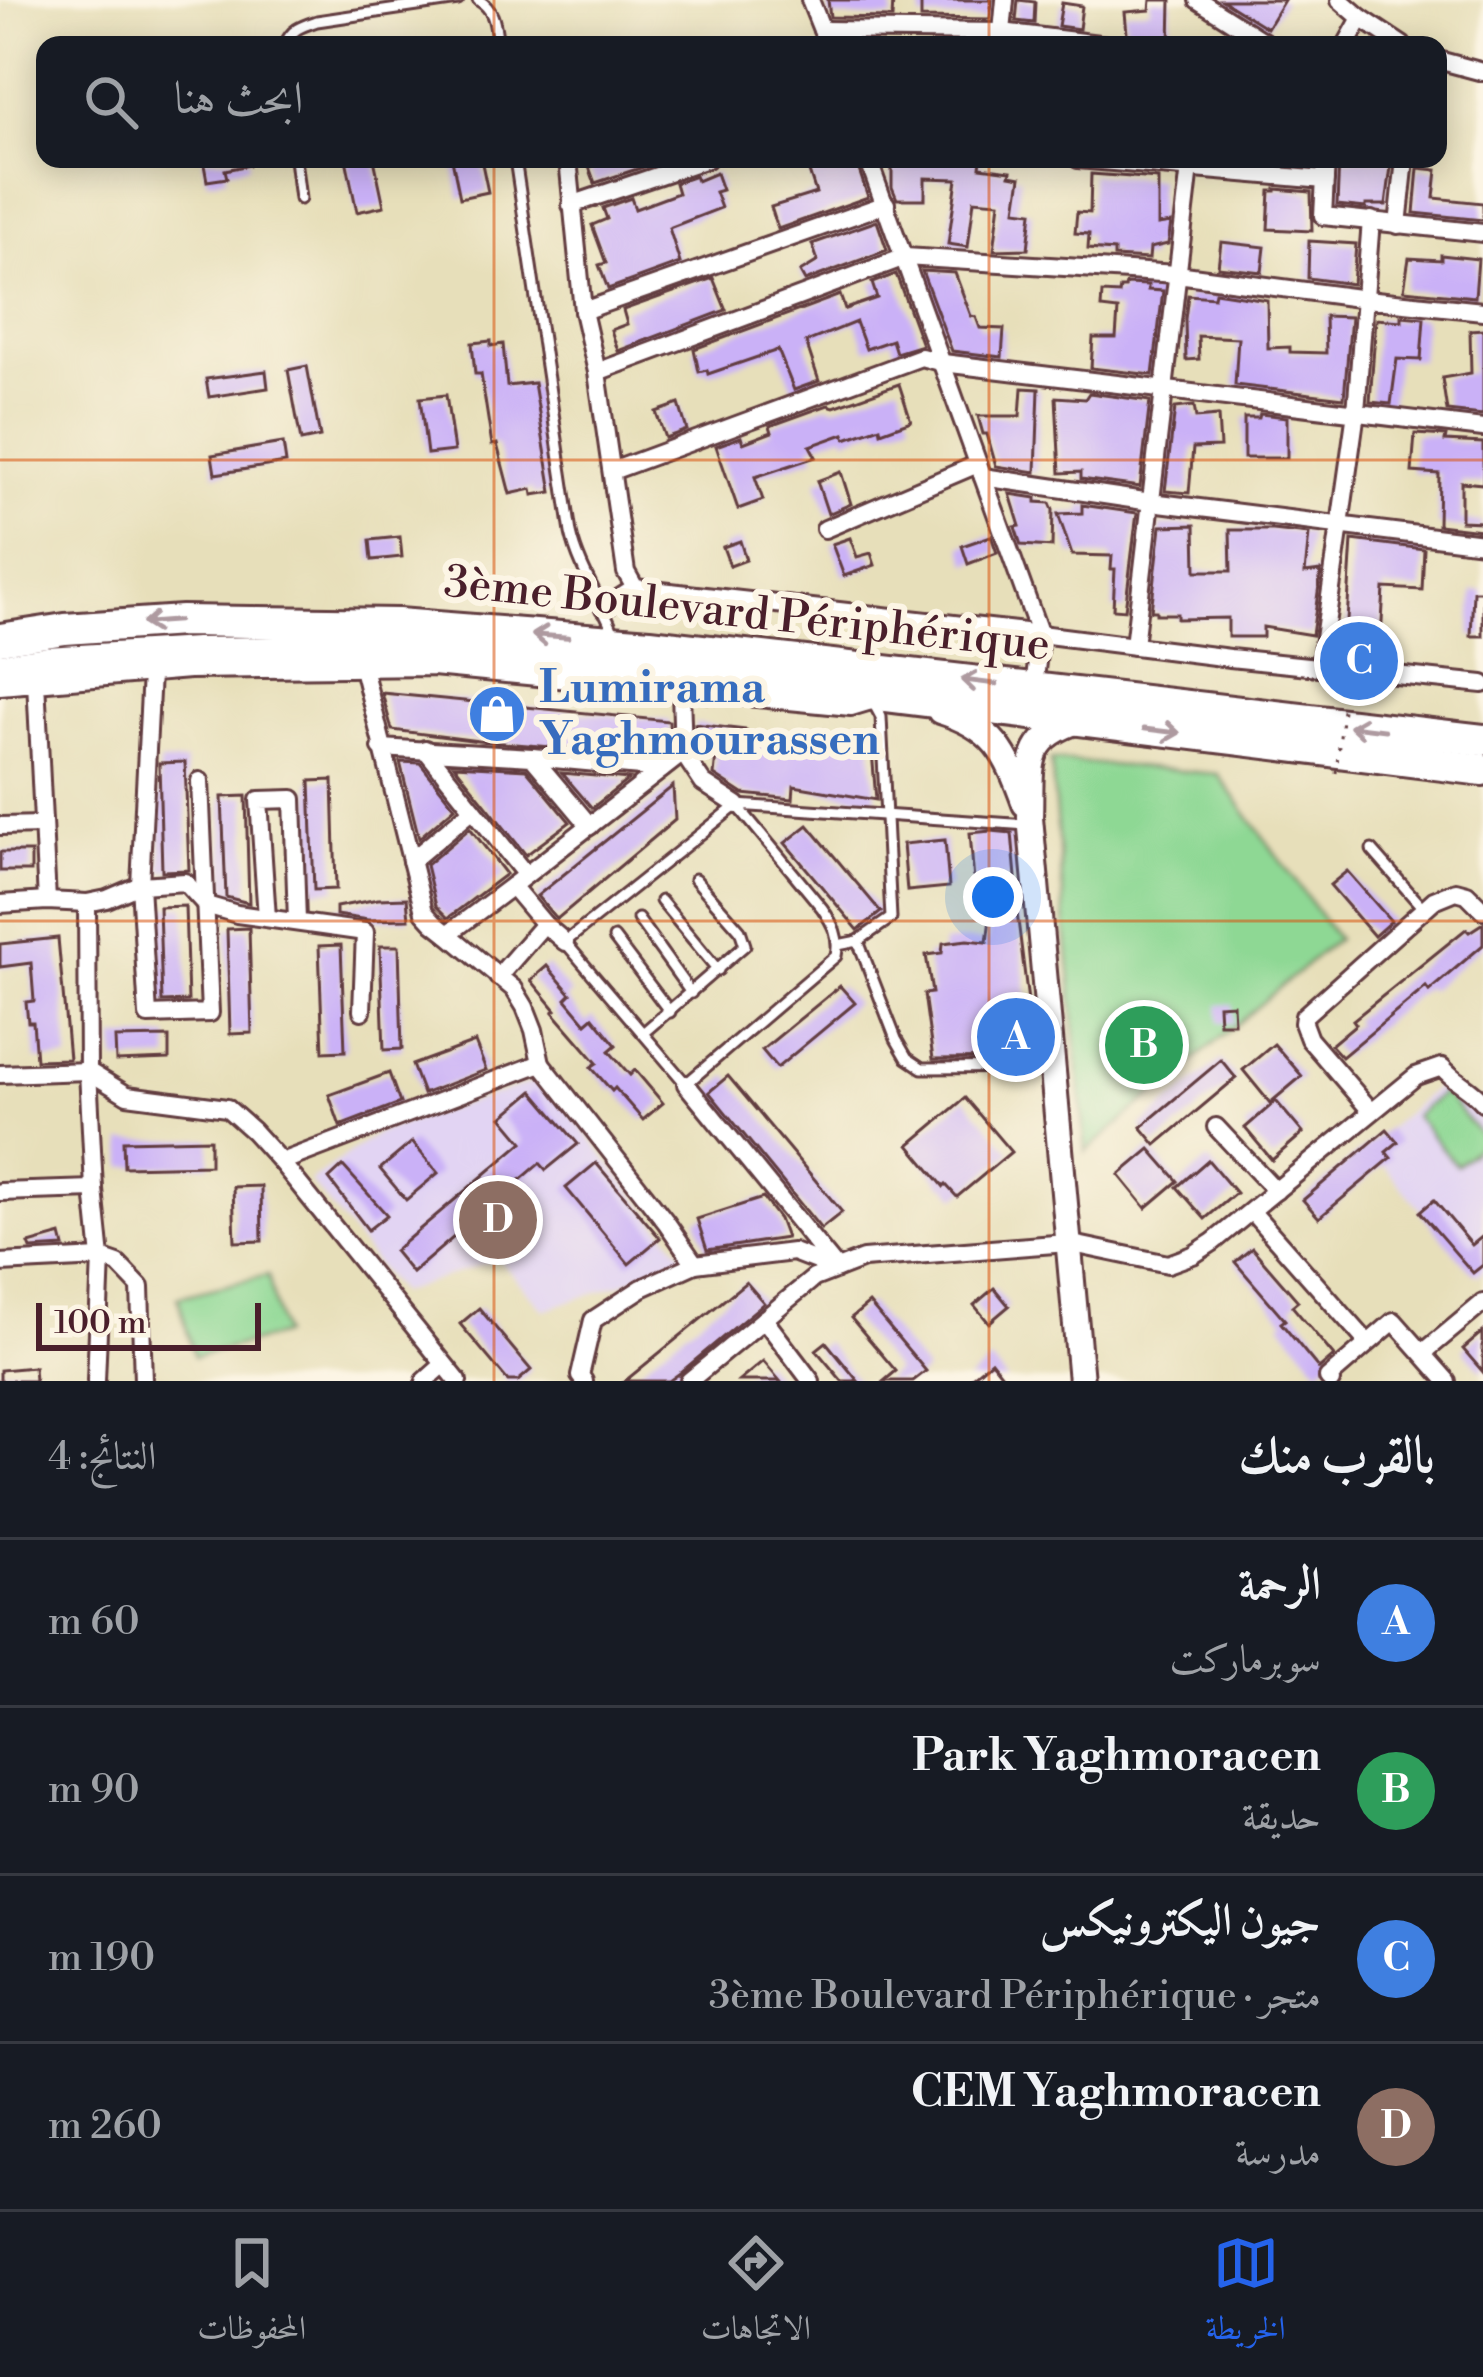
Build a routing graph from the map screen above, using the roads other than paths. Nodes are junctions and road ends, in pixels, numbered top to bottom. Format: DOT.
graph roads {
  1 [pos="458,0"];
  2 [pos="478,0"];
  3 [pos="810,0"];
  4 [pos="1005,0"];
  5 [pos="1198,0"];
  6 [pos="1340,0"];
  7 [pos="1361,18"];
  8 [pos="1002,32"];
  9 [pos="289,36"];
  10 [pos="496,36"];
  11 [pos="825,36"];
  12 [pos="860,36"];
  13 [pos="1034,36"];
  14 [pos="1255,36"];
  15 [pos="1351,36"];
  16 [pos="1388,36"];
  17 [pos="1447,62"];
  18 [pos="1483,72"];
  19 [pos="296,168"];
  20 [pos="516,168"];
  21 [pos="569,168"];
  22 [pos="681,168"];
  23 [pos="872,168"];
  24 [pos="1191,168"];
  25 [pos="1224,168"];
  26 [pos="1326,168"];
  27 [pos="1404,168"];
  28 [pos="1325,180"];
  29 [pos="300,200"];
  30 [pos="886,204"];
  31 [pos="571,206"];
  32 [pos="1371,220"];
  33 [pos="1398,225"];
  34 [pos="1483,233"];
  35 [pos="905,257"];
  36 [pos="1178,274"];
  37 [pos="1366,299"];
  38 [pos="584,311"];
  39 [pos="1483,311"];
  40 [pos="943,363"];
  41 [pos="597,372"];
  42 [pos="1163,392"];
  43 [pos="1356,412"];
  44 [pos="1483,428"];
  45 [pos="981,470"];
  46 [pos="613,471"];
  47 [pos="1150,502"];
  48 [pos="1342,524"];
  49 [pos="825,529"];
  50 [pos="1483,543"];
  51 [pos="635,588"];
  52 [pos="604,608"];
  53 [pos="1040,635"];
  54 [pos="0,639"];
  55 [pos="616,641"];
  56 [pos="1134,646"];
  57 [pos="1320,667"];
  58 [pos="363,668"];
  59 [pos="0,669"];
  60 [pos="151,673"];
  61 [pos="36,681"];
  62 [pos="1483,684"];
  63 [pos="0,686"];
  64 [pos="1034,688"];
  65 [pos="681,692"];
  66 [pos="876,698"];
  67 [pos="1079,721"];
  68 [pos="1483,730"];
  69 [pos="1483,740"];
  70 [pos="381,748"];
  71 [pos="425,749"];
  72 [pos="1448,750"];
  73 [pos="682,753"];
  74 [pos="532,757"];
  75 [pos="662,769"];
  76 [pos="1483,770"];
  77 [pos="200,781"];
  78 [pos="1483,782"];
  79 [pos="737,805"];
  80 [pos="473,809"];
  81 [pos="887,818"];
  82 [pos="1031,821"];
  83 [pos="44,825"];
  84 [pos="0,826"];
  85 [pos="590,826"];
  86 [pos="1372,850"];
  87 [pos="411,861"];
  88 [pos="695,879"];
  89 [pos="519,880"];
  90 [pos="140,885"];
  91 [pos="47,901"];
  92 [pos="661,901"];
  93 [pos="87,903"];
  94 [pos="0,904"];
  95 [pos="206,905"];
  96 [pos="1423,908"];
  97 [pos="1483,910"];
  98 [pos="267,918"];
  99 [pos="638,919"];
  100 [pos="297,922"];
  101 [pos="544,924"];
  102 [pos="448,934"];
  103 [pos="614,938"];
  104 [pos="858,941"];
  105 [pos="565,942"];
  106 [pos="838,945"];
  107 [pos="718,970"];
  108 [pos="498,977"];
  109 [pos="691,993"];
  110 [pos="362,1011"];
  111 [pos="670,1012"];
  112 [pos="643,1033"];
  113 [pos="541,1064"];
  114 [pos="1052,1067"];
  115 [pos="88,1071"];
  116 [pos="0,1074"];
  117 [pos="686,1084"];
  118 [pos="1483,1102"];
  119 [pos="1371,1111"];
  120 [pos="1216,1127"];
  121 [pos="280,1162"];
  122 [pos="94,1189"];
  123 [pos="1276,1191"];
  124 [pos="0,1192"];
  125 [pos="1252,1211"];
  126 [pos="1068,1243"];
  127 [pos="101,1258"];
  128 [pos="0,1263"];
  129 [pos="695,1264"];
  130 [pos="837,1269"];
  131 [pos="1483,1303"];
  132 [pos="764,1319"];
  133 [pos="1367,1342"];
  134 [pos="1423,1353"];
  135 [pos="443,1365"];
  136 [pos="96,1381"];
  137 [pos="143,1381"];
  138 [pos="425,1381"];
  139 [pos="458,1381"];
  140 [pos="584,1381"];
  141 [pos="689,1381"];
  142 [pos="811,1381"];
  143 [pos="1081,1381"];
  144 [pos="1331,1381"];
  145 [pos="1447,1381"];
  1 -- 9 [label="lane"];
  2 -- 10 [label="lane"];
  3 -- 11 [label="street"];
  4 -- 8 [label="street"];
  5 -- 14 [label="street"];
  6 -- 7 [label="street"];
  7 -- 15 [label="street"];
  7 -- 16 [label="street"];
  8 -- 12 [label="street"];
  8 -- 13 [label="street"];
  17 -- 18 [label="street"];
  19 -- 29 [label="lane"];
  20 -- 52 [label="lane"];
  21 -- 31 [label="street"];
  22 -- 31 [label="street"];
  23 -- 30 [label="street"];
  24 -- 36 [label="street"];
  25 -- 28 [label="street"];
  26 -- 28 [label="street"];
  27 -- 33 [label="street"];
  28 -- 32 [label="street"];
  30 -- 35 [label="street"];
  30 -- 38 [label="street"];
  31 -- 38 [label="street"];
  32 -- 33 [label="street"];
  32 -- 37 [label="street"];
  33 -- 34 [label="street"];
  35 -- 36 [label="street"];
  35 -- 40 [label="street"];
  35 -- 41 [label="street"];
  36 -- 37 [label="street"];
  36 -- 42 [label="street"];
  37 -- 39 [label="street"];
  37 -- 43 [label="street"];
  38 -- 41 [label="street"];
  40 -- 42 [label="street"];
  40 -- 45 [label="street"];
  40 -- 46 [label="street"];
  41 -- 46 [label="street"];
  42 -- 43 [label="street"];
  42 -- 47 [label="street"];
  43 -- 44 [label="street"];
  43 -- 48 [label="street"];
  45 -- 47 [label="street"];
  45 -- 49 [label="street"];
  45 -- 53 [label="street"];
  46 -- 51 [label="street"];
  47 -- 48 [label="street"];
  47 -- 56 [label="street"];
  48 -- 50 [label="street"];
  48 -- 57 [label="street"];
  51 -- 52 [label="street"];
  51 -- 53 [label="street"];
  52 -- 55 [label="lane"];
  53 -- 56 [label="street"];
  53 -- 64 [label="street"];
  55 -- 54 [label="highway, 3ème Boulevard Périphérique, one-way"];
  64 -- 55 [label="highway, 3ème Boulevard Périphérique, one-way"];
  56 -- 57 [label="street"];
  57 -- 62 [label="street"];
  58 -- 60 [label="street"];
  58 -- 65 [label="street"];
  58 -- 70 [label="street"];
  59 -- 66 [label="highway, 3ème Boulevard Périphérique"];
  60 -- 61 [label="street"];
  60 -- 90 [label="street"];
  61 -- 63 [label="street"];
  61 -- 83 [label="street"];
  72 -- 64 [label="highway, 3ème Boulevard Périphérique, one-way"];
  65 -- 66 [label="street"];
  65 -- 73 [label="street"];
  66 -- 67 [label="highway, 3ème Boulevard Périphérique"];
  66 -- 81 [label="lane"];
  66 -- 82 [label="main road"];
  67 -- 72 [label="highway, 3ème Boulevard Périphérique, one-way"];
  67 -- 82 [label="main road"];
  68 -- 72 [label="highway"];
  69 -- 72 [label="highway, 3ème Boulevard Périphérique"];
  70 -- 71 [label="street"];
  70 -- 87 [label="street"];
  71 -- 74 [label="street"];
  71 -- 80 [label="street"];
  72 -- 76 [label="highway, 3ème Boulevard Périphérique"];
  72 -- 78 [label="highway"];
  73 -- 75 [label="street"];
  73 -- 79 [label="street"];
  74 -- 75 [label="street"];
  74 -- 85 [label="street"];
  75 -- 85 [label="street"];
  77 -- 95 [label="street"];
  79 -- 81 [label="lane"];
  79 -- 105 [label="lane"];
  79 -- 106 [label="lane"];
  80 -- 87 [label="street"];
  80 -- 89 [label="street"];
  81 -- 82 [label="lane"];
  81 -- 104 [label="lane"];
  82 -- 114 [label="main road"];
  83 -- 84 [label="street"];
  83 -- 91 [label="street"];
  85 -- 89 [label="street"];
  86 -- 96 [label="lane"];
  87 -- 102 [label="street"];
  88 -- 107 [label="lane"];
  89 -- 101 [label="street"];
  89 -- 102 [label="street"];
  90 -- 93 [label="street"];
  90 -- 95 [label="street"];
  90 -- 95 [label="street"];
  91 -- 93 [label="street"];
  91 -- 94 [label="street"];
  92 -- 107 [label="lane"];
  93 -- 115 [label="street"];
  95 -- 98 [label="street"];
  96 -- 97 [label="street"];
  96 -- 119 [label="street"];
  98 -- 100 [label="street"];
  98 -- 100 [label="street"];
  99 -- 109 [label="lane"];
  100 -- 110 [label="street"];
  101 -- 105 [label="street"];
  101 -- 108 [label="street"];
  102 -- 108 [label="street"];
  103 -- 111 [label="lane"];
  104 -- 106 [label="lane"];
  104 -- 114 [label="lane"];
  105 -- 112 [label="lane"];
  106 -- 117 [label="lane"];
  107 -- 109 [label="lane"];
  108 -- 113 [label="street"];
  109 -- 111 [label="lane"];
  111 -- 112 [label="lane"];
  112 -- 117 [label="lane"];
  113 -- 121 [label="street"];
  113 -- 129 [label="street"];
  114 -- 126 [label="main road"];
  115 -- 116 [label="street"];
  115 -- 121 [label="street"];
  115 -- 122 [label="street"];
  117 -- 130 [label="street"];
  118 -- 119 [label="street"];
  119 -- 123 [label="street"];
  120 -- 123 [label="street"];
  121 -- 135 [label="street"];
  122 -- 124 [label="street"];
  122 -- 127 [label="street"];
  123 -- 125 [label="street"];
  125 -- 126 [label="street"];
  125 -- 133 [label="street"];
  126 -- 130 [label="street"];
  126 -- 143 [label="main road"];
  127 -- 128 [label="street"];
  127 -- 136 [label="street"];
  127 -- 137 [label="street"];
  129 -- 130 [label="street"];
  129 -- 140 [label="street"];
  130 -- 132 [label="street"];
  131 -- 134 [label="street"];
  132 -- 141 [label="street"];
  132 -- 142 [label="street"];
  133 -- 134 [label="street"];
  133 -- 144 [label="street"];
  134 -- 145 [label="street"];
  135 -- 138 [label="street"];
  135 -- 139 [label="street"];
}
